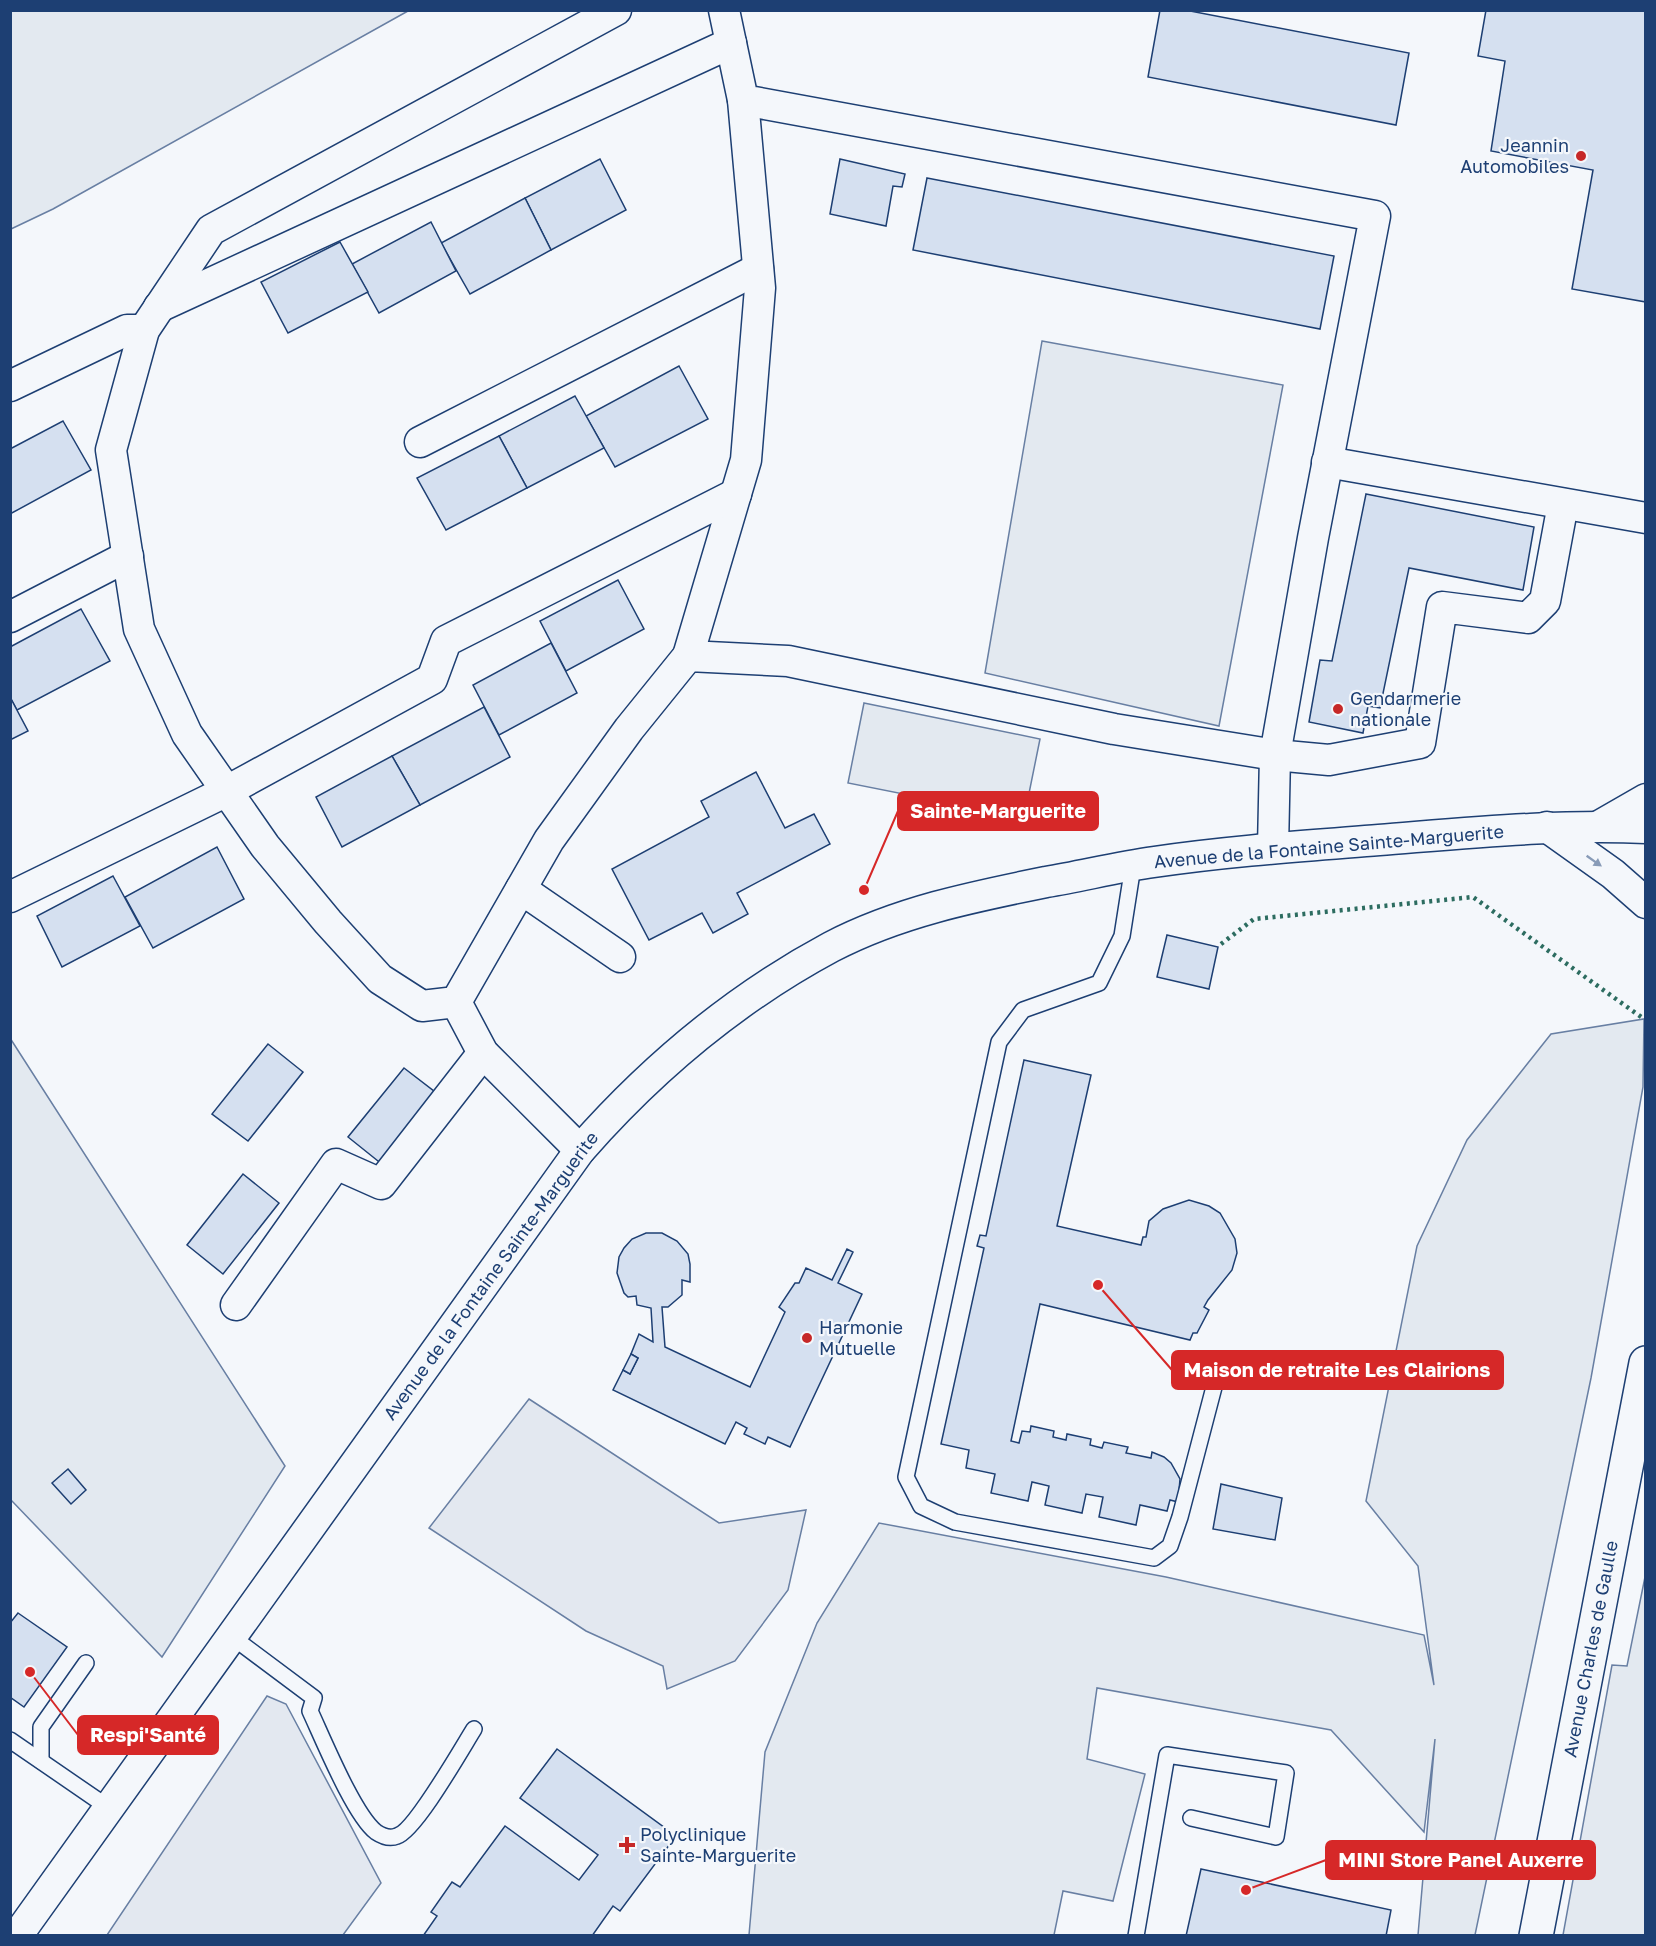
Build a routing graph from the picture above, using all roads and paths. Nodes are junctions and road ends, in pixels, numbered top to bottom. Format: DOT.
graph roads {
  1 [pos="616,10"];
  2 [pos="724,10"];
  3 [pos="731,43"];
  4 [pos="743,100"];
  5 [pos="758,269"];
  6 [pos="152,319"];
  7 [pos="10,386"];
  8 [pos="420,442"];
  9 [pos="1327,462"];
  10 [pos="736,494"];
  11 [pos="1563,504"];
  12 [pos="1646,518"];
  13 [pos="128,556"];
  14 [pos="10,617"];
  15 [pos="688,656"];
  16 [pos="1275,755"];
  17 [pos="227,791"];
  18 [pos="1646,799"];
  19 [pos="1599,826"];
  20 [pos="1547,827"];
  21 [pos="1646,828"];
  22 [pos="1272,848"];
  23 [pos="1133,866"];
  24 [pos="521,889"];
  25 [pos="10,897"];
  26 [pos="1646,903"];
  27 [pos="620,957"];
  28 [pos="456,1002"];
  29 [pos="483,1053"];
  30 [pos="580,1150"];
  31 [pos="236,1305"];
  32 [pos="1646,1363"];
  33 [pos="1219,1368"];
  34 [pos="231,1636"];
  35 [pos="86,1663"];
  36 [pos="474,1729"];
  37 [pos="10,1740"];
  38 [pos="42,1761"];
  39 [pos="109,1808"];
  40 [pos="1191,1818"];
  41 [pos="17,1935"];
  42 [pos="1136,1935"];
  43 [pos="1536,1935"];
  1 -- 6 [label="street"];
  2 -- 3 [label="street"];
  3 -- 4 [label="street"];
  3 -- 6 [label="street"];
  4 -- 5 [label="street"];
  4 -- 9 [label="street"];
  5 -- 8 [label="street"];
  5 -- 10 [label="street"];
  6 -- 7 [label="street"];
  6 -- 13 [label="street"];
  9 -- 11 [label="street"];
  9 -- 16 [label="street"];
  10 -- 15 [label="street"];
  10 -- 17 [label="street"];
  11 -- 12 [label="street"];
  11 -- 16 [label="street"];
  13 -- 14 [label="street"];
  13 -- 17 [label="street"];
  15 -- 16 [label="street"];
  15 -- 24 [label="street"];
  16 -- 22 [label="street"];
  17 -- 25 [label="street"];
  17 -- 28 [label="street"];
  18 -- 19 [label="street, Avenue de la Fontaine Sainte-Marguerite"];
  19 -- 20 [label="street, Avenue de la Fontaine Sainte-Marguerite"];
  19 -- 21 [label="street, Avenue de la Fontaine Sainte-Marguerite"];
  20 -- 22 [label="street, Avenue de la Fontaine Sainte-Marguerite"];
  20 -- 26 [label="street, one-way"];
  22 -- 23 [label="street, Avenue de la Fontaine Sainte-Marguerite"];
  23 -- 30 [label="street, Avenue de la Fontaine Sainte-Marguerite"];
  23 -- 33 [label="lane"];
  24 -- 27 [label="street"];
  24 -- 28 [label="street"];
  28 -- 29 [label="street"];
  29 -- 30 [label="street"];
  29 -- 31 [label="street"];
  30 -- 34 [label="street, Avenue de la Fontaine Sainte-Marguerite"];
  32 -- 43 [label="main road, Avenue Charles de Gaulle"];
  34 -- 36 [label="lane"];
  34 -- 39 [label="street, Avenue de la Fontaine Sainte-Marguerite"];
  35 -- 38 [label="lane"];
  37 -- 38 [label="lane"];
  38 -- 39 [label="lane"];
  39 -- 41 [label="street, Avenue de la Fontaine Sainte-Marguerite"];
  40 -- 42 [label="lane"];
}
